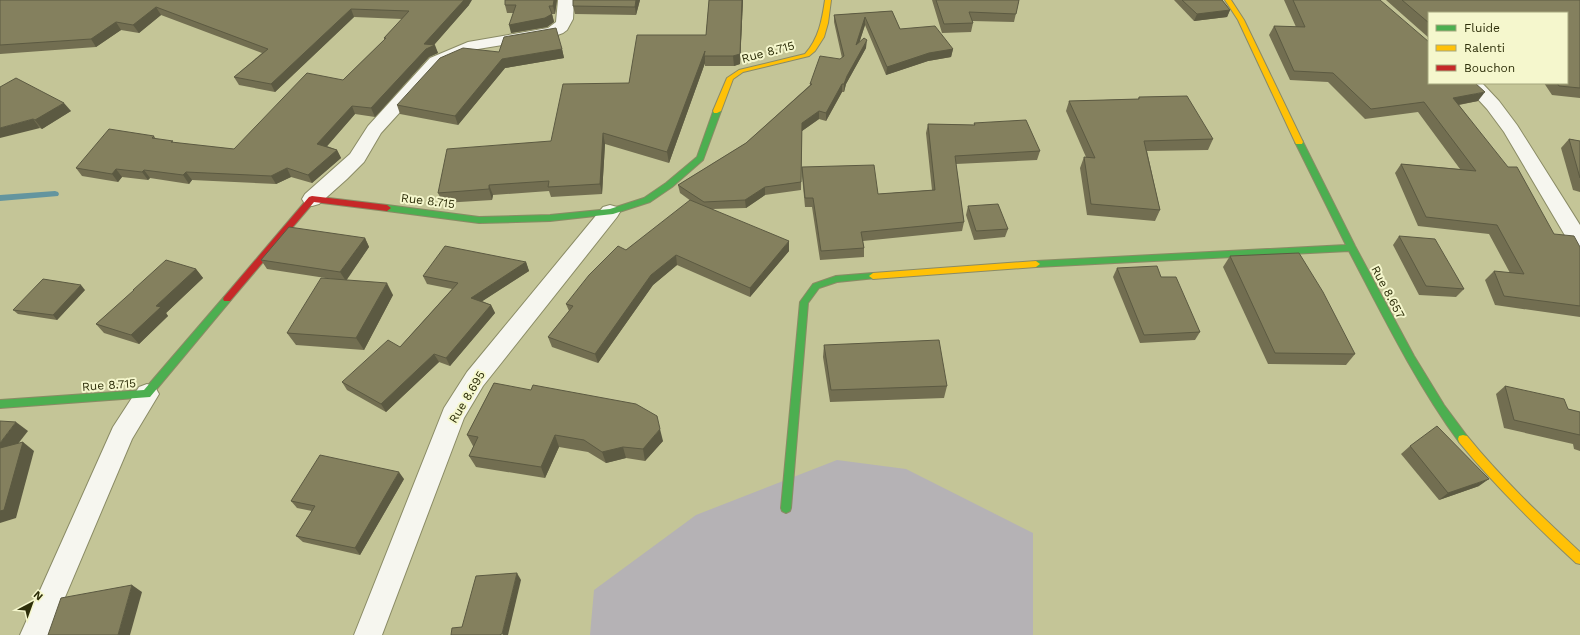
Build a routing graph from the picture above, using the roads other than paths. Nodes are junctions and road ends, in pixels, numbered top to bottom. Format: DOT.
graph roads {
  1 [pos="566,0"];
  2 [pos="828,0"];
  3 [pos="1228,0"];
  4 [pos="1473,84"];
  5 [pos="312,199"];
  6 [pos="610,212"];
  7 [pos="1576,227"];
  8 [pos="1580,244"];
  9 [pos="1351,248"];
  10 [pos="148,394"];
  11 [pos="0,404"];
  12 [pos="786,508"];
  13 [pos="1580,559"];
  14 [pos="34,635"];
  15 [pos="368,635"];
  1 -- 5 [label="street"];
  2 -- 6 [label="street, Rue 8.715"];
  3 -- 9 [label="street, Rue 8.657"];
  4 -- 7 [label="street"];
  5 -- 6 [label="street, Rue 8.715"];
  5 -- 10 [label="street, Rue 8.715"];
  6 -- 15 [label="street, Rue 8.695"];
  7 -- 8 [label="street"];
  9 -- 12 [label="street"];
  9 -- 13 [label="street, Rue 8.657"];
  10 -- 11 [label="street, Rue 8.715"];
  10 -- 14 [label="street"];
}
